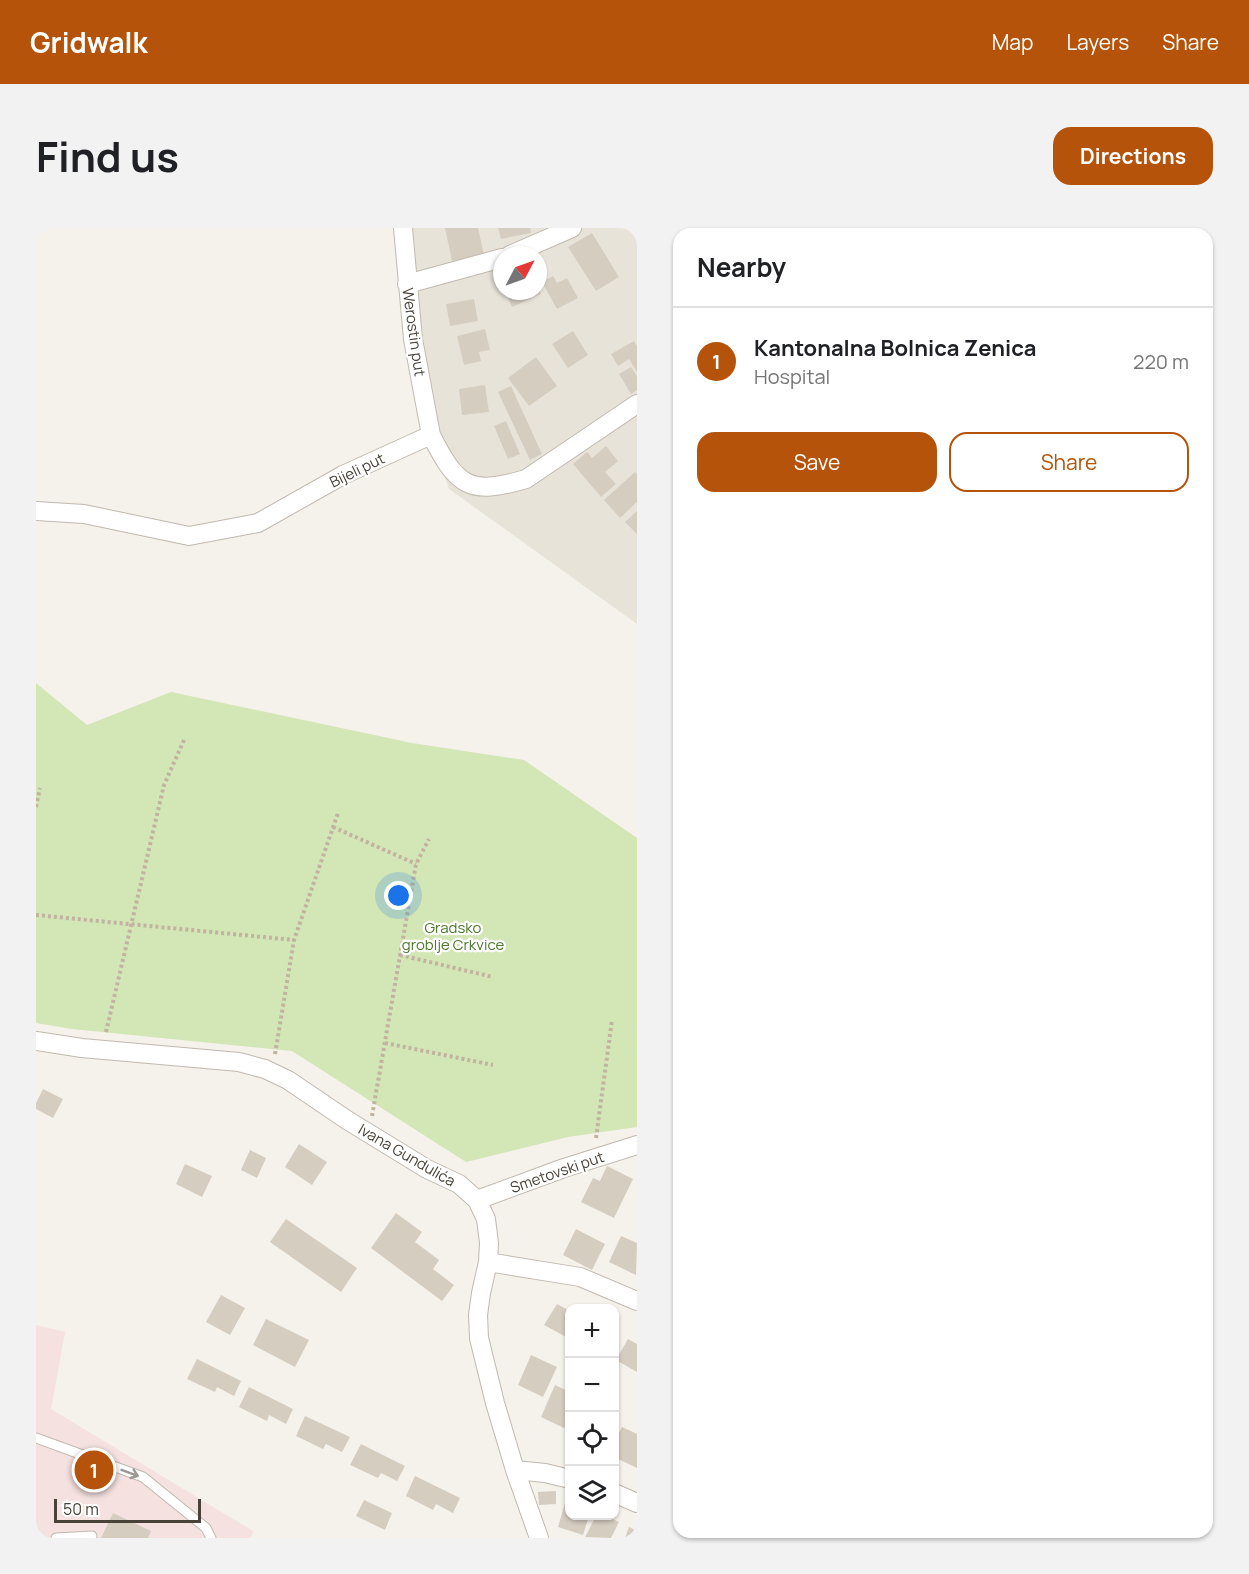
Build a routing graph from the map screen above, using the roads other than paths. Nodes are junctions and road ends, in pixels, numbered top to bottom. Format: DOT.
graph roads {
  1 [pos="403,228"];
  2 [pos="572,228"];
  3 [pos="531,246"];
  4 [pos="493,260"];
  5 [pos="407,284"];
  6 [pos="637,405"];
  7 [pos="431,435"];
  8 [pos="36,511"];
  9 [pos="36,1041"];
  10 [pos="637,1145"];
  11 [pos="477,1200"];
  12 [pos="488,1262"];
  13 [pos="637,1300"];
  14 [pos="36,1438"];
  15 [pos="515,1470"];
  16 [pos="565,1478"];
  17 [pos="619,1495"];
  18 [pos="637,1503"];
  19 [pos="92,1536"];
  20 [pos="56,1538"];
  21 [pos="212,1538"];
  22 [pos="538,1538"];
  1 -- 5 [label="street, Werostin put"];
  2 -- 3 [label="street"];
  4 -- 5 [label="street"];
  5 -- 7 [label="street, Werostin put"];
  6 -- 7 [label="street"];
  7 -- 8 [label="street, Bijeli put"];
  9 -- 11 [label="street, Ivana Gundulića"];
  10 -- 11 [label="street, Smetovski put"];
  11 -- 12 [label="street"];
  12 -- 13 [label="street"];
  12 -- 15 [label="street"];
  14 -- 21 [label="lane, one-way"];
  15 -- 16 [label="street"];
  15 -- 22 [label="street"];
  17 -- 18 [label="street"];
  19 -- 20 [label="lane"];
}
